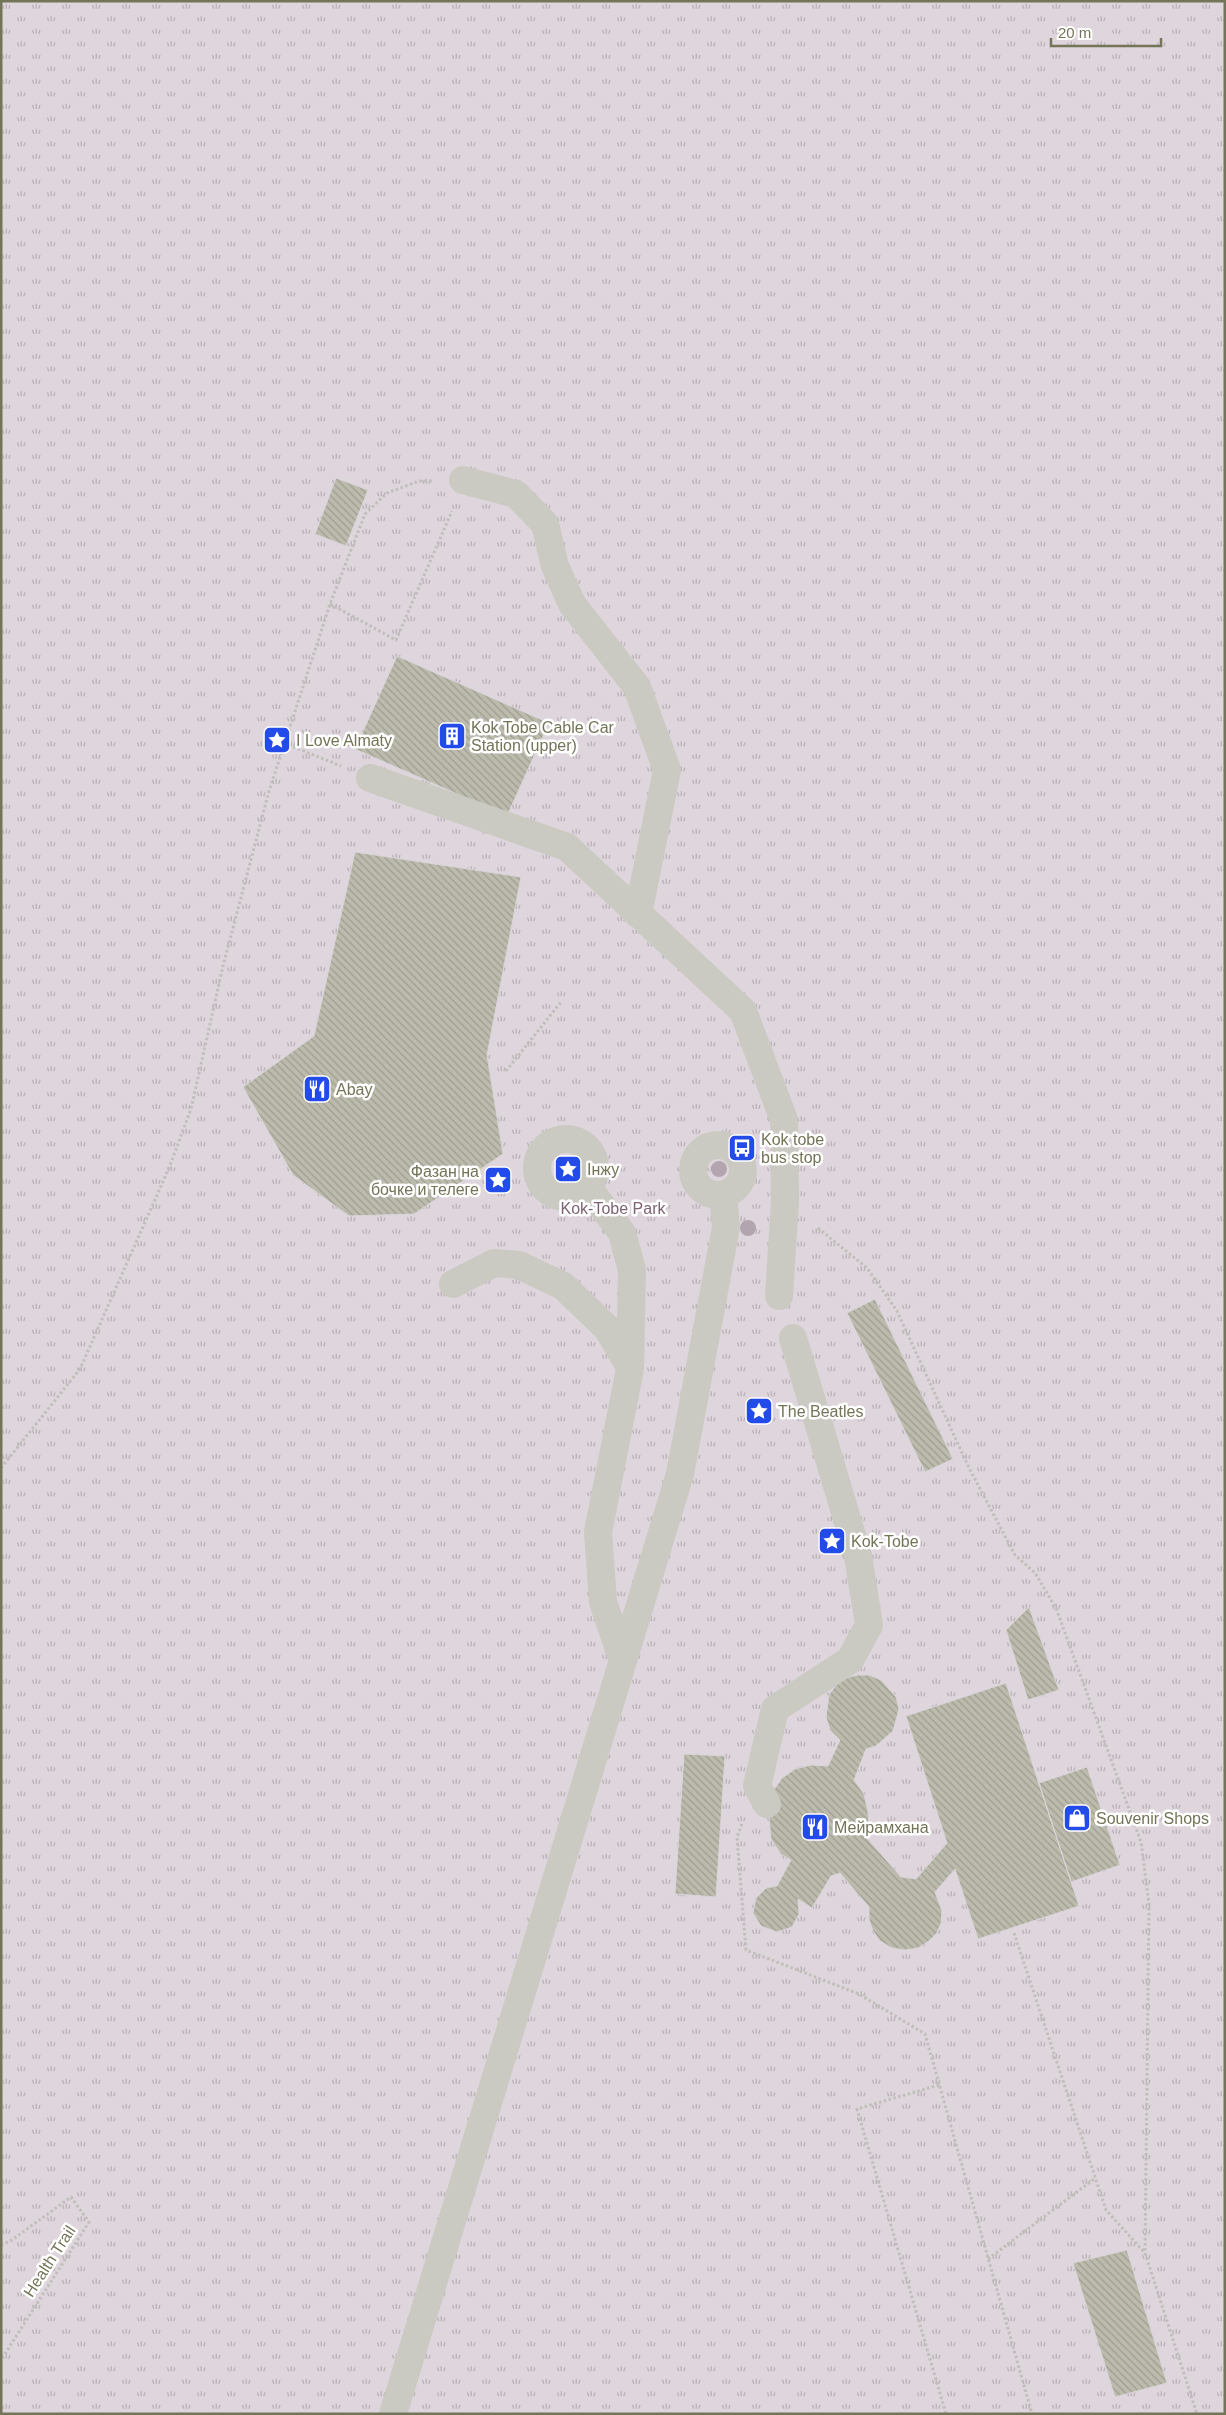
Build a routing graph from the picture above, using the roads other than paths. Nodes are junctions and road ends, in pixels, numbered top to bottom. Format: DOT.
graph roads {
  1 [pos="463,480"];
  2 [pos="370,778"];
  3 [pos="638,914"];
  4 [pos="588,1187"];
  5 [pos="723,1195"];
  6 [pos="453,1284"];
  7 [pos="778,1296"];
  8 [pos="793,1338"];
  9 [pos="630,1369"];
  10 [pos="623,1661"];
  11 [pos="762,1795"];
  12 [pos="393,2414"];
  1 -- 3 [label="street"];
  2 -- 3 [label="street"];
  3 -- 7 [label="street"];
  4 -- 9 [label="street"];
  5 -- 10 [label="street"];
  6 -- 9 [label="street"];
  8 -- 11 [label="street"];
  9 -- 10 [label="street"];
  10 -- 12 [label="street"];
}
